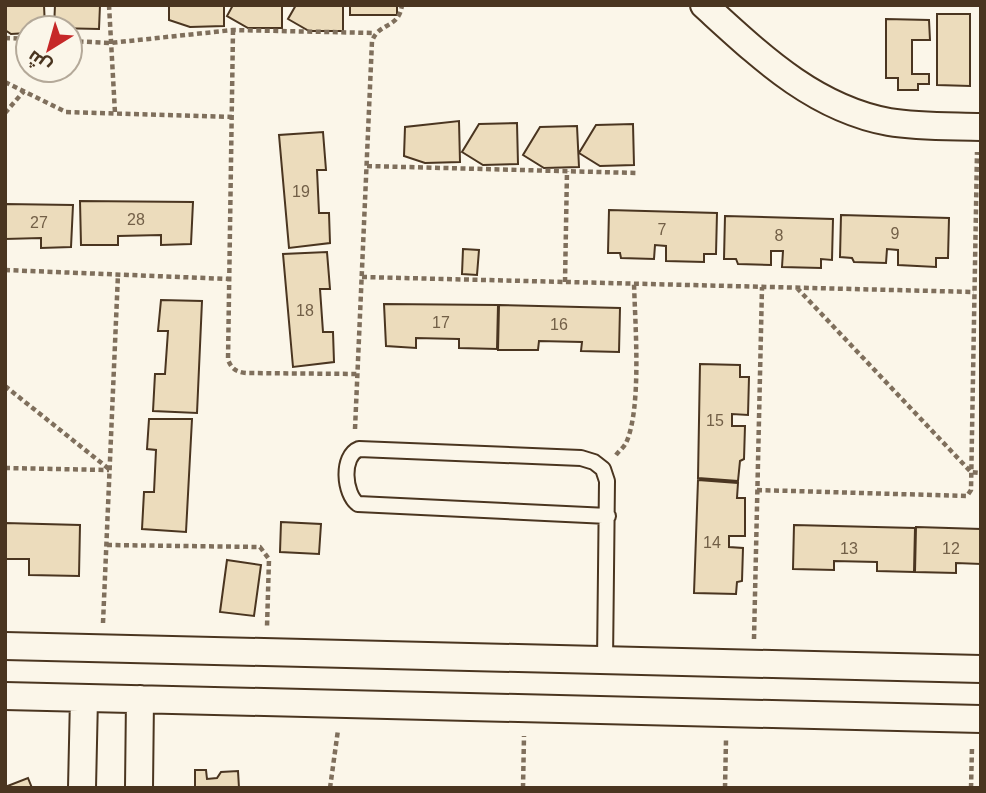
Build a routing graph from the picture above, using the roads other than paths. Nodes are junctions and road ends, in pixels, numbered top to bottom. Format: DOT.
graph roads {
  1 [pos="704,5"];
  2 [pos="979,127"];
  3 [pos="608,516"];
  4 [pos="5,646"];
  5 [pos="606,661"];
  6 [pos="981,669"];
  7 [pos="5,696"];
  8 [pos="84,698"];
  9 [pos="140,699"];
  10 [pos="977,719"];
  11 [pos="82,788"];
  12 [pos="139,788"];
  1 -- 2 [label="street"];
  3 -- 3 [label="lane"];
  3 -- 5 [label="lane"];
  4 -- 5 [label="street"];
  5 -- 6 [label="street"];
  7 -- 8 [label="street"];
  8 -- 9 [label="street"];
  8 -- 11 [label="street"];
  9 -- 10 [label="street"];
  9 -- 12 [label="street"];
}
